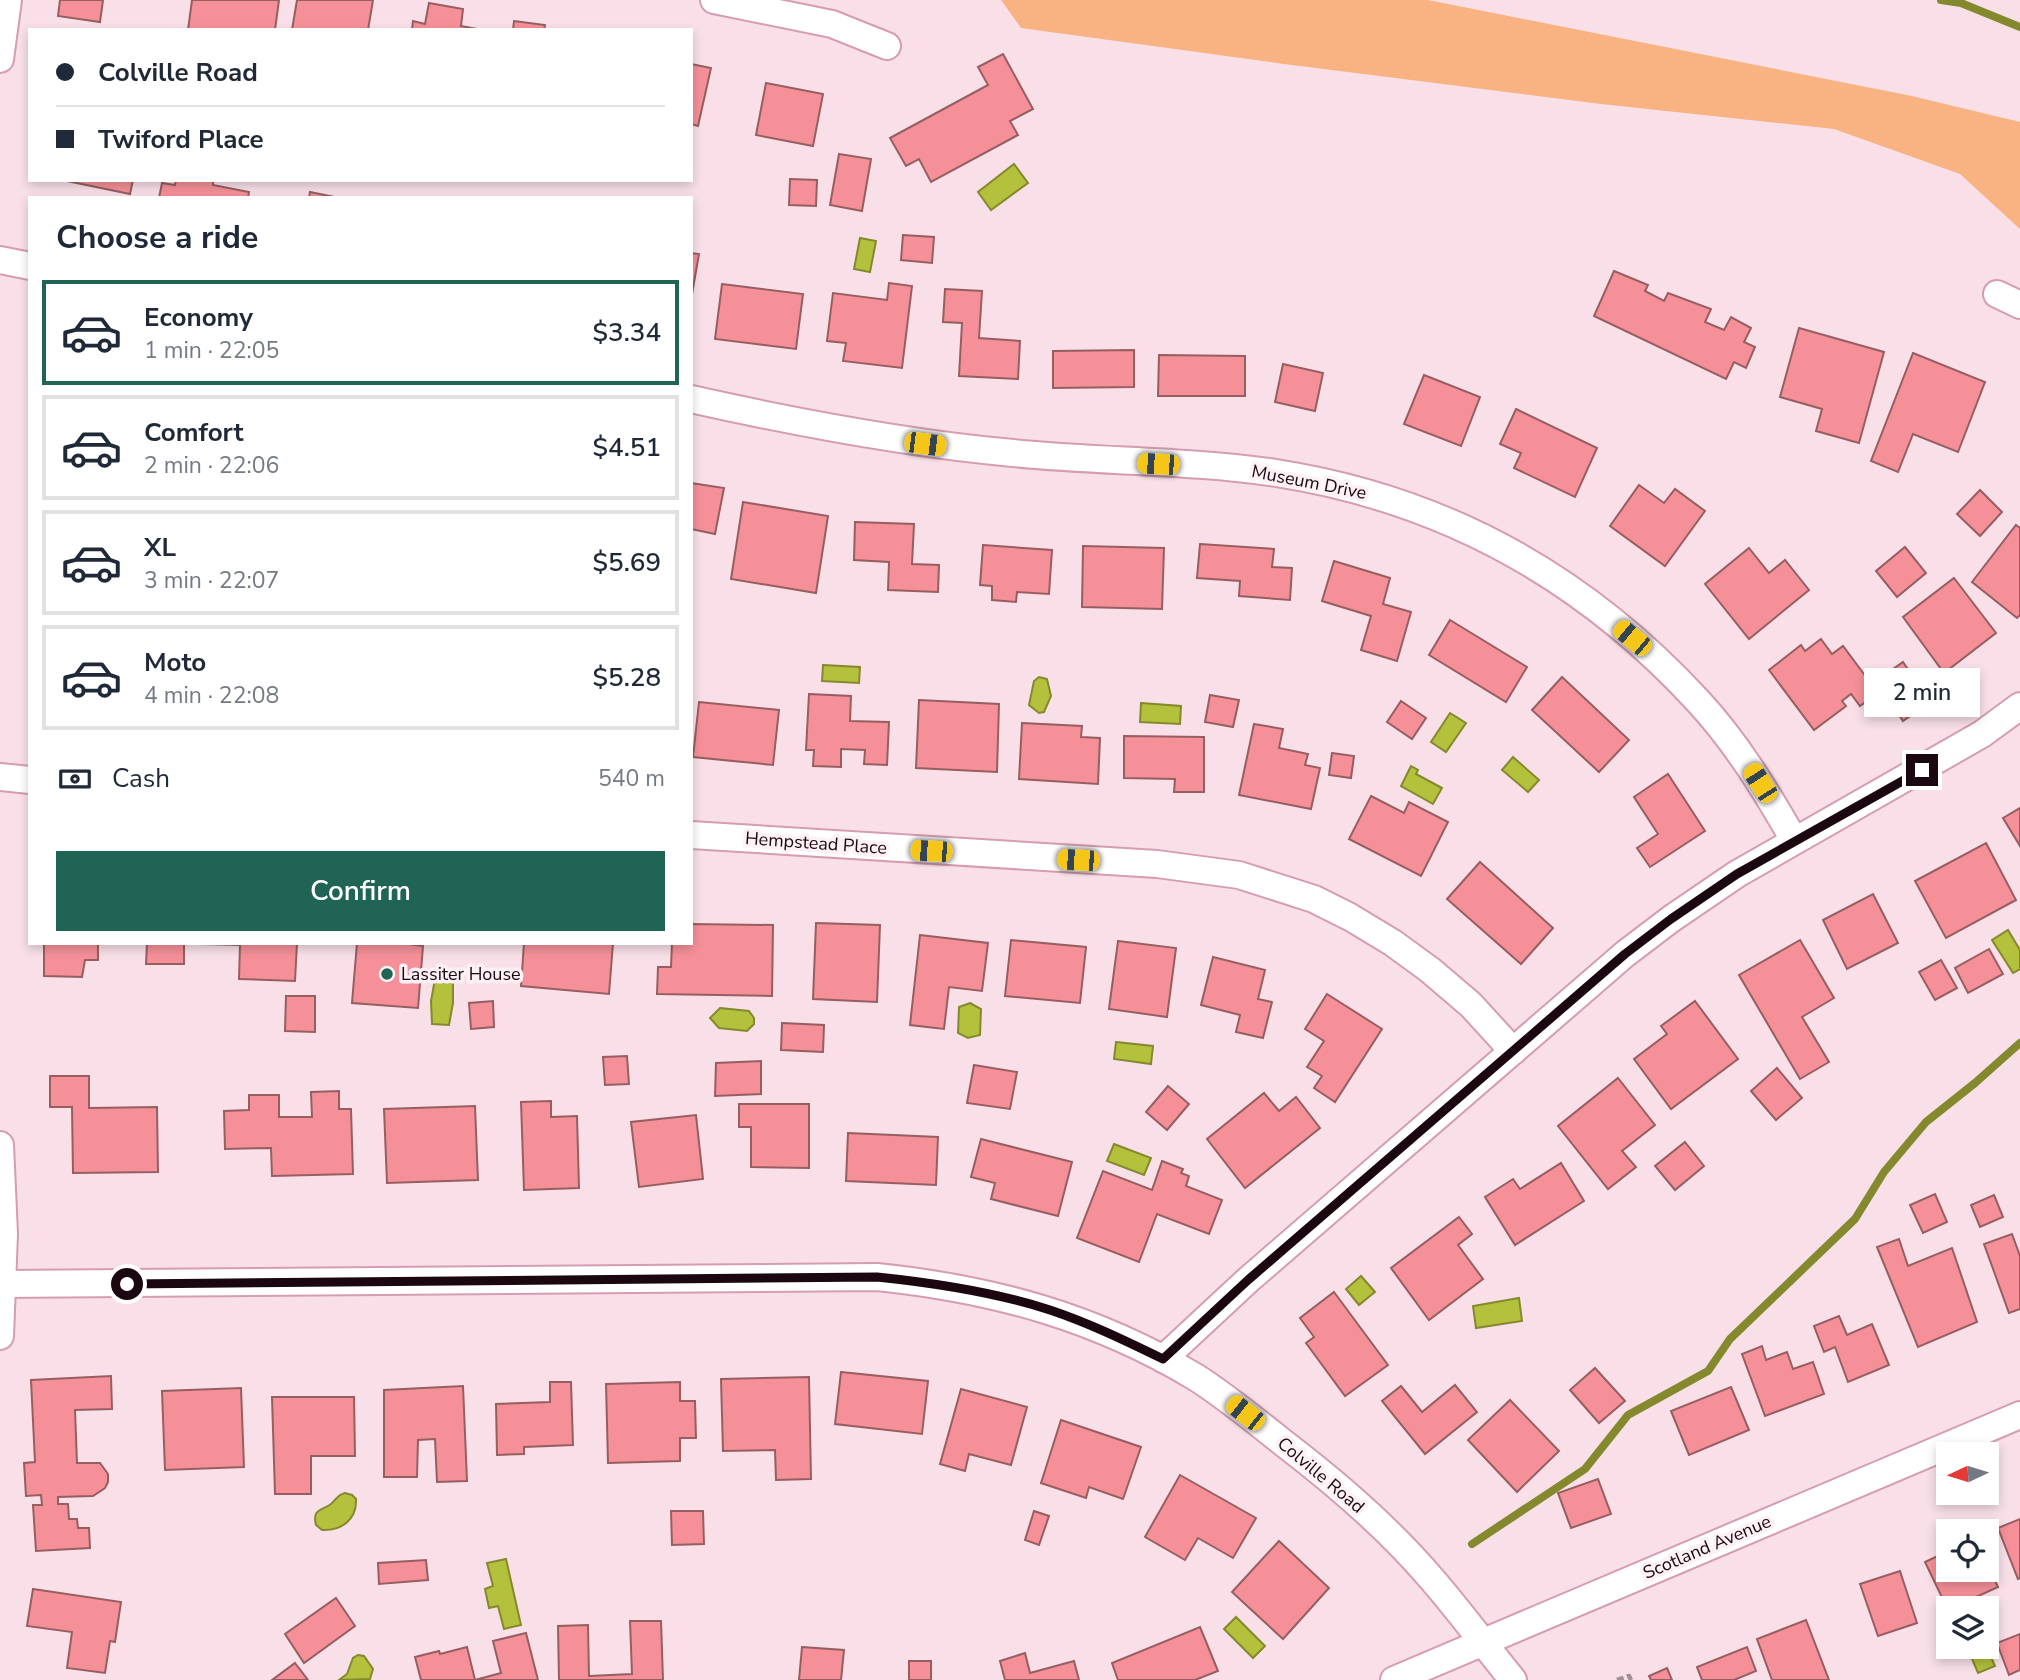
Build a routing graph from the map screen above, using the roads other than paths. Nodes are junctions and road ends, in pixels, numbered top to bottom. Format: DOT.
graph roads {
  1 [pos="8,0"];
  2 [pos="714,0"];
  3 [pos="887,46"];
  4 [pos="0,59"];
  5 [pos="0,260"];
  6 [pos="28,265"];
  7 [pos="693,399"];
  8 [pos="2020,706"];
  9 [pos="0,777"];
  10 [pos="28,780"];
  11 [pos="693,835"];
  12 [pos="1794,840"];
  13 [pos="1513,1051"];
  14 [pos="0,1145"];
  15 [pos="2,1284"];
  16 [pos="0,1336"];
  17 [pos="1163,1359"];
  18 [pos="2020,1415"];
  19 [pos="1483,1642"];
  20 [pos="1394,1680"];
  21 [pos="1513,1680"];
  1 -- 4 [label="street"];
  2 -- 3 [label="street"];
  5 -- 6 [label="street"];
  7 -- 12 [label="street, Museum Drive"];
  8 -- 12 [label="street"];
  9 -- 10 [label="street"];
  11 -- 13 [label="street, Hempstead Place"];
  12 -- 13 [label="street"];
  13 -- 17 [label="street"];
  14 -- 15 [label="street"];
  15 -- 16 [label="street"];
  15 -- 17 [label="street, Colville Road"];
  17 -- 19 [label="street, Colville Road"];
  18 -- 19 [label="street, Scotland Avenue"];
  19 -- 20 [label="street, Scotland Avenue"];
  19 -- 21 [label="street, Colville Road"];
}
